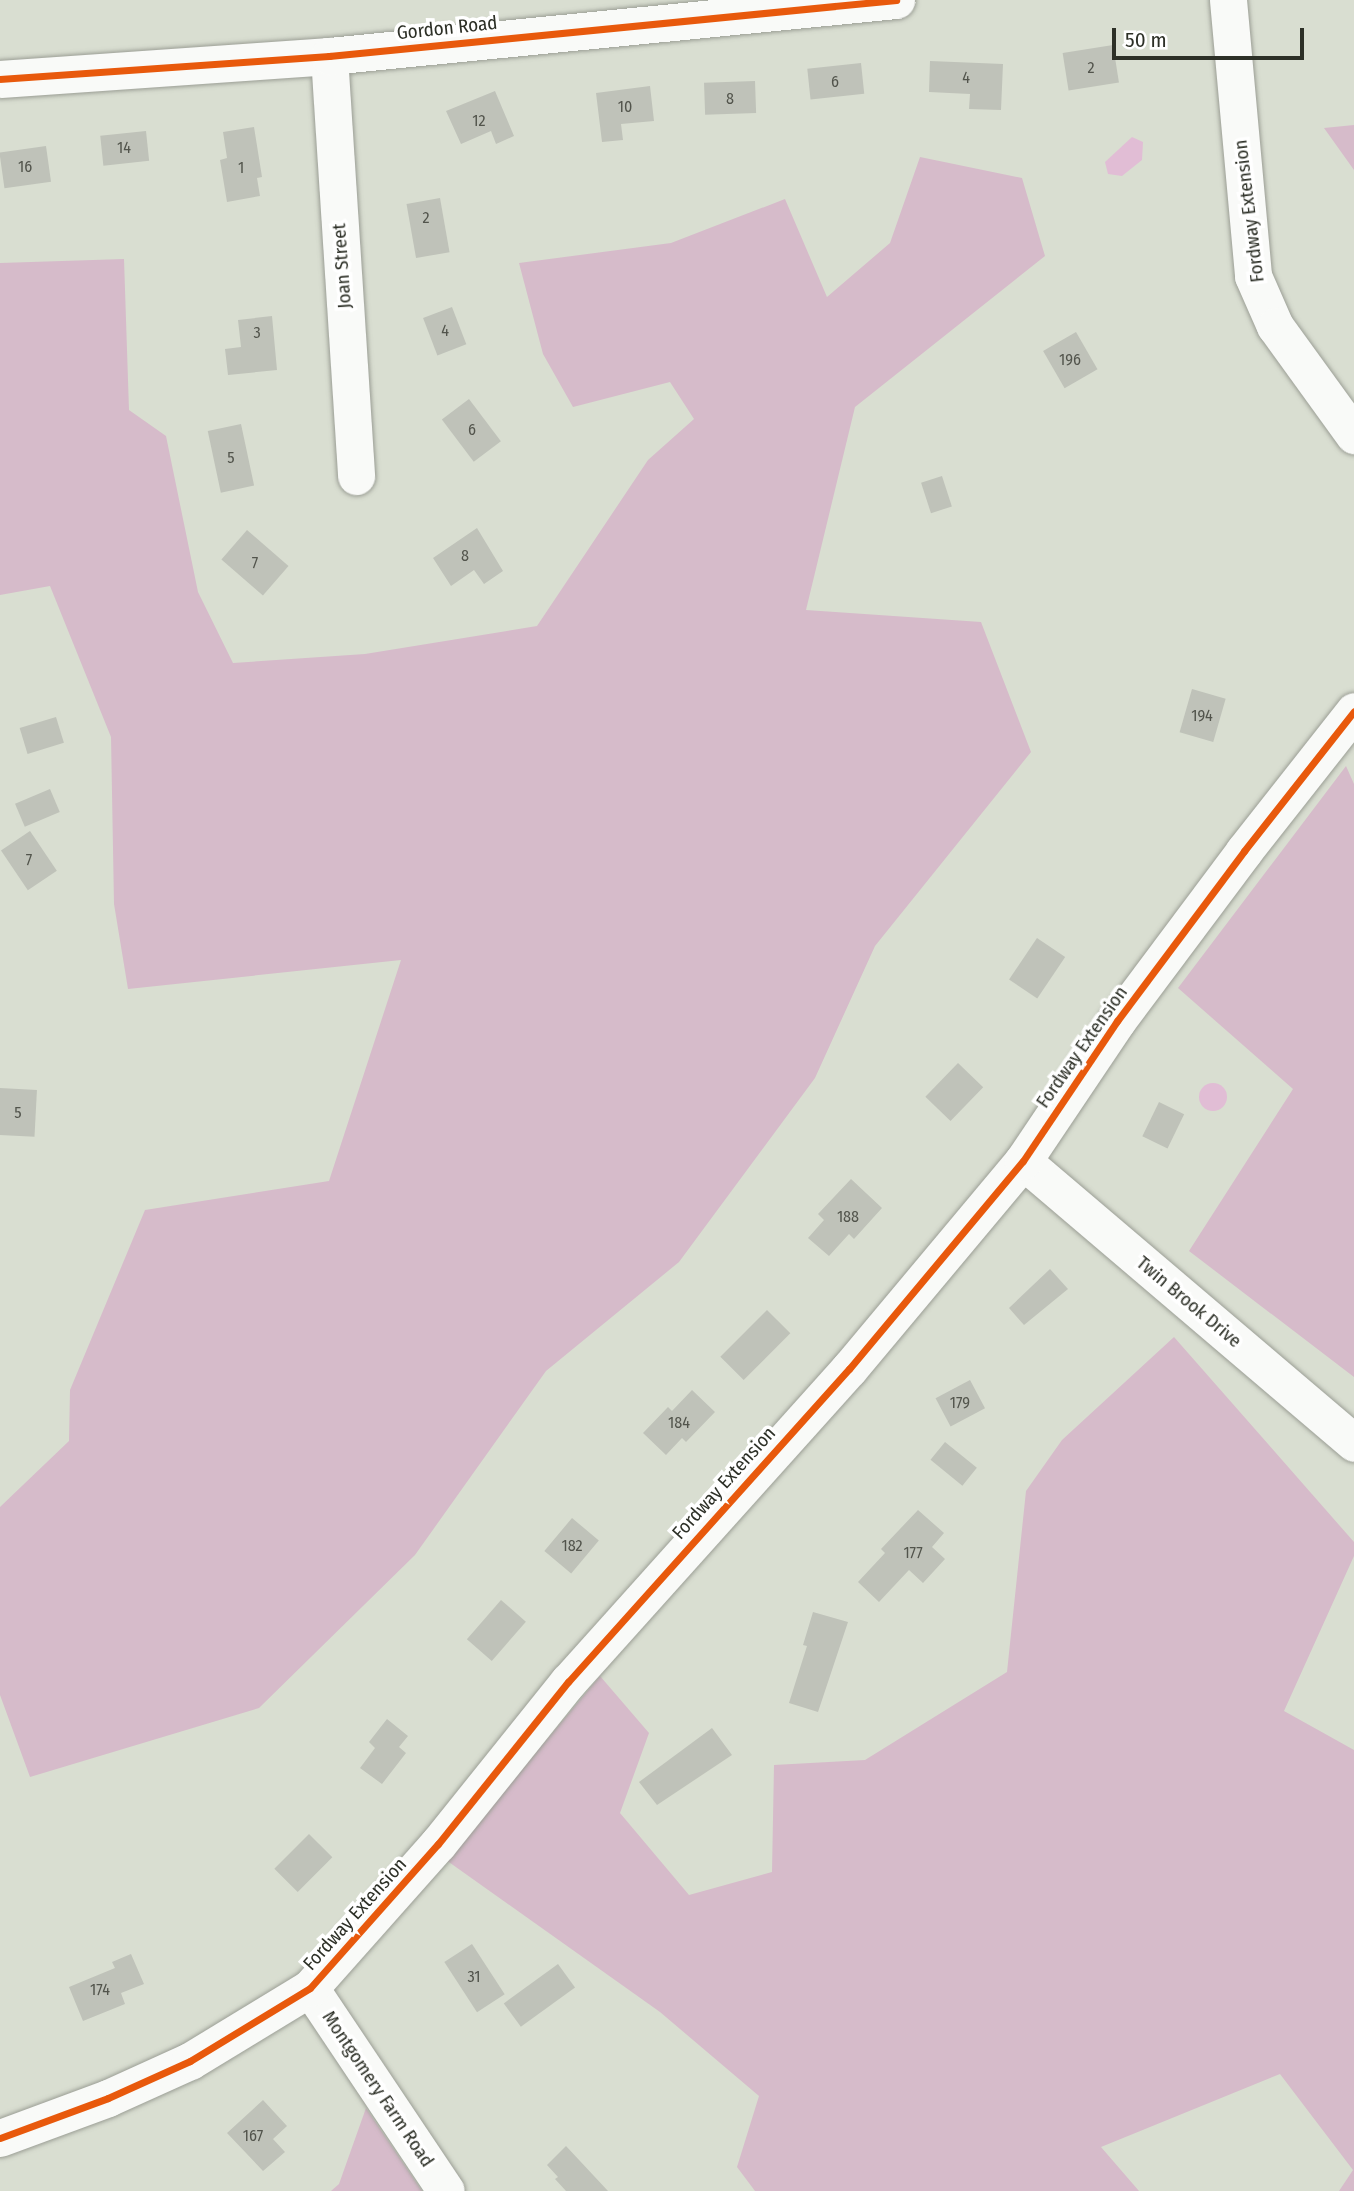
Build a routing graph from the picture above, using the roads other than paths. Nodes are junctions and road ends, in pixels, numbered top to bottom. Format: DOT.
graph roads {
  1 [pos="896,0"];
  2 [pos="1228,0"];
  3 [pos="329,56"];
  4 [pos="0,79"];
  5 [pos="1354,435"];
  6 [pos="356,476"];
  7 [pos="1354,711"];
  8 [pos="1023,1161"];
  9 [pos="1354,1443"];
  10 [pos="310,1988"];
  11 [pos="0,2138"];
  12 [pos="446,2191"];
  1 -- 3 [label="street, Gordon Road"];
  2 -- 5 [label="street, Fordway Extension"];
  3 -- 4 [label="street, Gordon Road"];
  3 -- 6 [label="street, Joan Street"];
  7 -- 8 [label="street, Fordway Extension"];
  8 -- 9 [label="street, Twin Brook Drive"];
  8 -- 10 [label="street, Fordway Extension"];
  10 -- 11 [label="street, Fordway Extension"];
  10 -- 12 [label="street, Montgomery Farm Road"];
}
